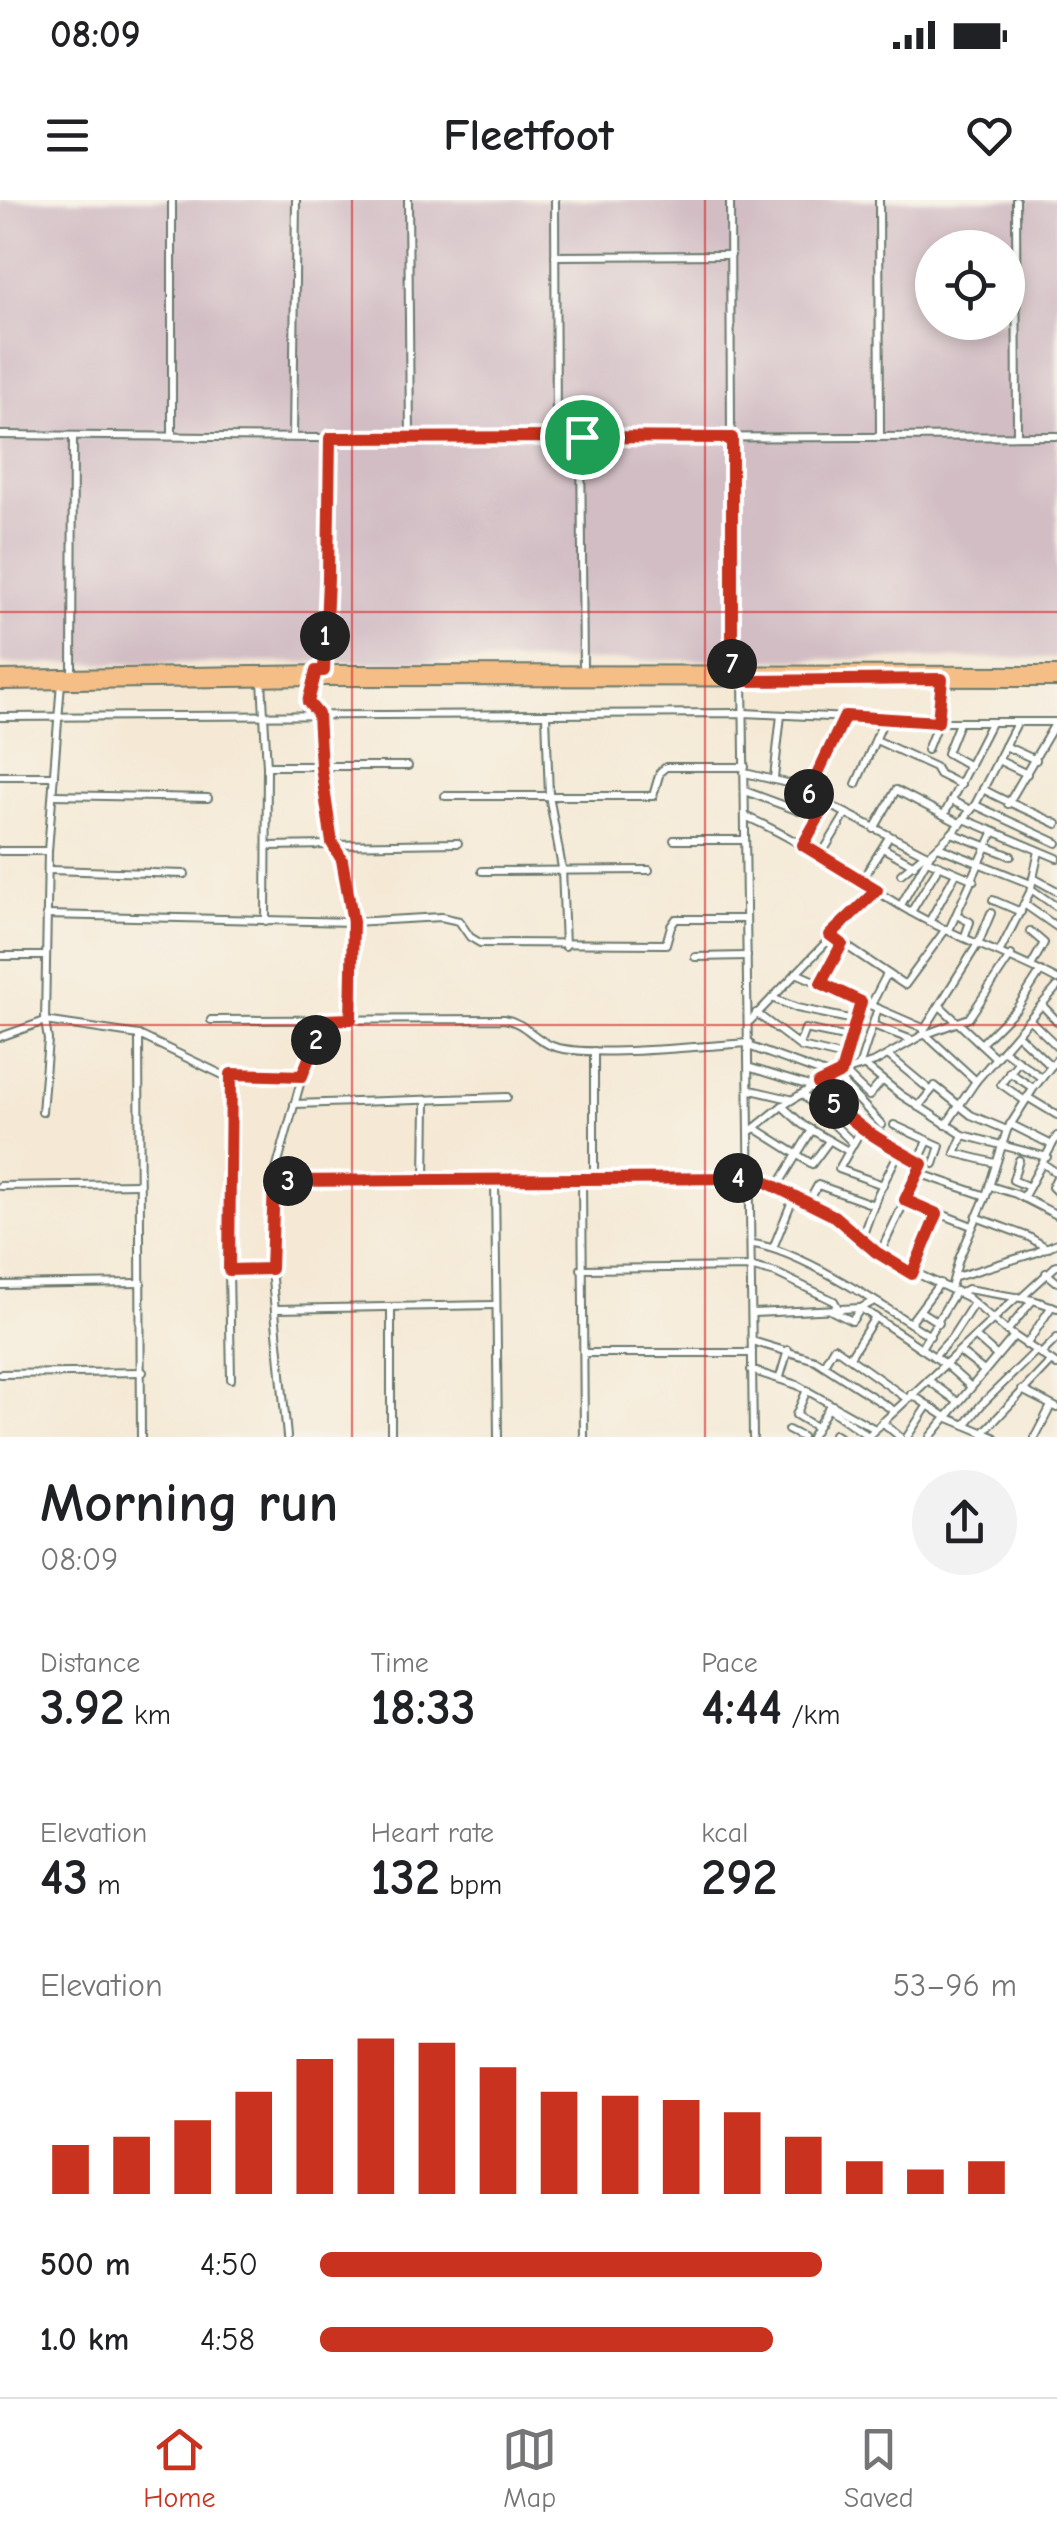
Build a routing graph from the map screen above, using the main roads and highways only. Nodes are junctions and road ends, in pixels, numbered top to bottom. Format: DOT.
graph roads {
  1 [pos="1057,672"];
  2 [pos="318,674"];
  3 [pos="740,675"];
  4 [pos="0,676"];
  5 [pos="68,680"];
  6 [pos="1057,681"];
  7 [pos="0,684"];
  1 -- 3 [label="main road"];
  2 -- 3 [label="main road"];
  2 -- 3 [label="main road"];
  2 -- 5 [label="main road"];
  2 -- 5 [label="main road"];
  3 -- 6 [label="main road"];
  4 -- 5 [label="main road"];
  5 -- 7 [label="main road"];
}
